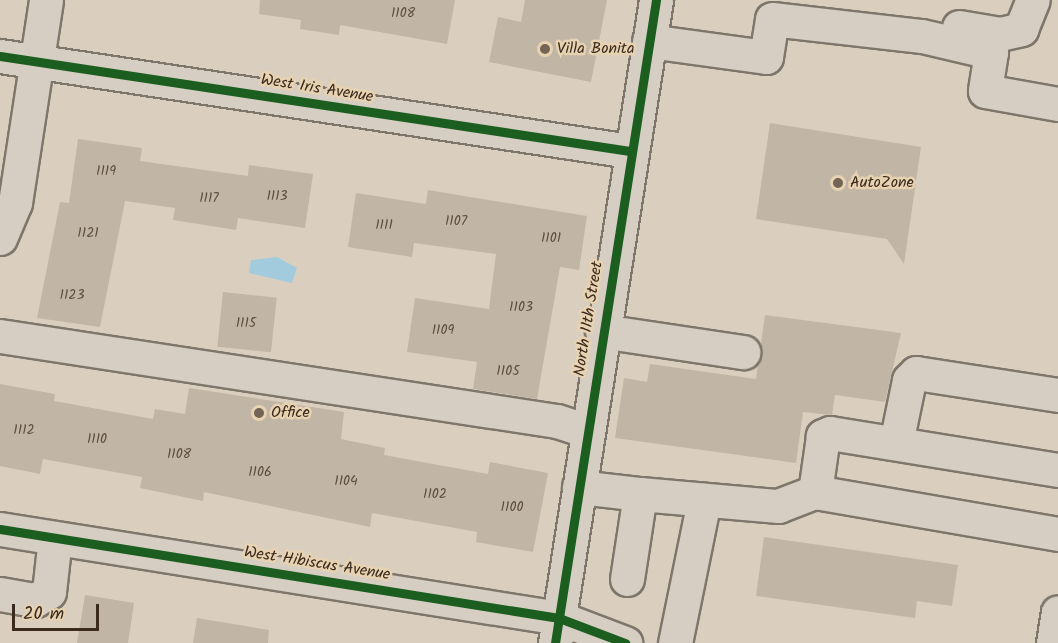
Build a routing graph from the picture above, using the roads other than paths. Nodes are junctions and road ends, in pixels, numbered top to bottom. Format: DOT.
graph roads {
  1 [pos="46,0"];
  2 [pos="656,0"];
  3 [pos="797,0"];
  4 [pos="1034,0"];
  5 [pos="649,41"];
  6 [pos="0,56"];
  7 [pos="37,62"];
  8 [pos="1058,104"];
  9 [pos="630,151"];
  10 [pos="0,238"];
  11 [pos="602,331"];
  12 [pos="0,336"];
  13 [pos="743,352"];
  14 [pos="1058,394"];
  15 [pos="587,431"];
  16 [pos="896,443"];
  17 [pos="1058,470"];
  18 [pos="579,487"];
  19 [pos="815,492"];
  20 [pos="640,494"];
  21 [pos="704,500"];
  22 [pos="0,529"];
  23 [pos="1058,534"];
  24 [pos="55,538"];
  25 [pos="627,579"];
  26 [pos="0,594"];
  27 [pos="1058,612"];
  28 [pos="557,631"];
  29 [pos="625,643"];
  30 [pos="675,643"];
  31 [pos="1053,643"];
  1 -- 7 [label="street"];
  2 -- 5 [label="street, North 11th Street"];
  3 -- 4 [label="street"];
  5 -- 8 [label="street"];
  5 -- 9 [label="street, North 11th Street"];
  6 -- 7 [label="street, West Iris Avenue"];
  7 -- 9 [label="street, West Iris Avenue"];
  7 -- 10 [label="street"];
  9 -- 11 [label="street, North 11th Street"];
  11 -- 13 [label="street"];
  11 -- 15 [label="street, North 11th Street"];
  12 -- 15 [label="street"];
  14 -- 16 [label="street"];
  15 -- 18 [label="street, North 11th Street"];
  16 -- 17 [label="street"];
  16 -- 19 [label="street"];
  18 -- 20 [label="street"];
  18 -- 28 [label="street, North 11th Street"];
  19 -- 21 [label="street"];
  19 -- 23 [label="street"];
  20 -- 21 [label="street"];
  20 -- 25 [label="street"];
  21 -- 30 [label="street"];
  22 -- 24 [label="street, West Hibiscus Avenue"];
  24 -- 26 [label="street"];
  24 -- 28 [label="street, West Hibiscus Avenue"];
  27 -- 31 [label="street"];
  28 -- 29 [label="street, West Hibiscus Avenue"];
}
